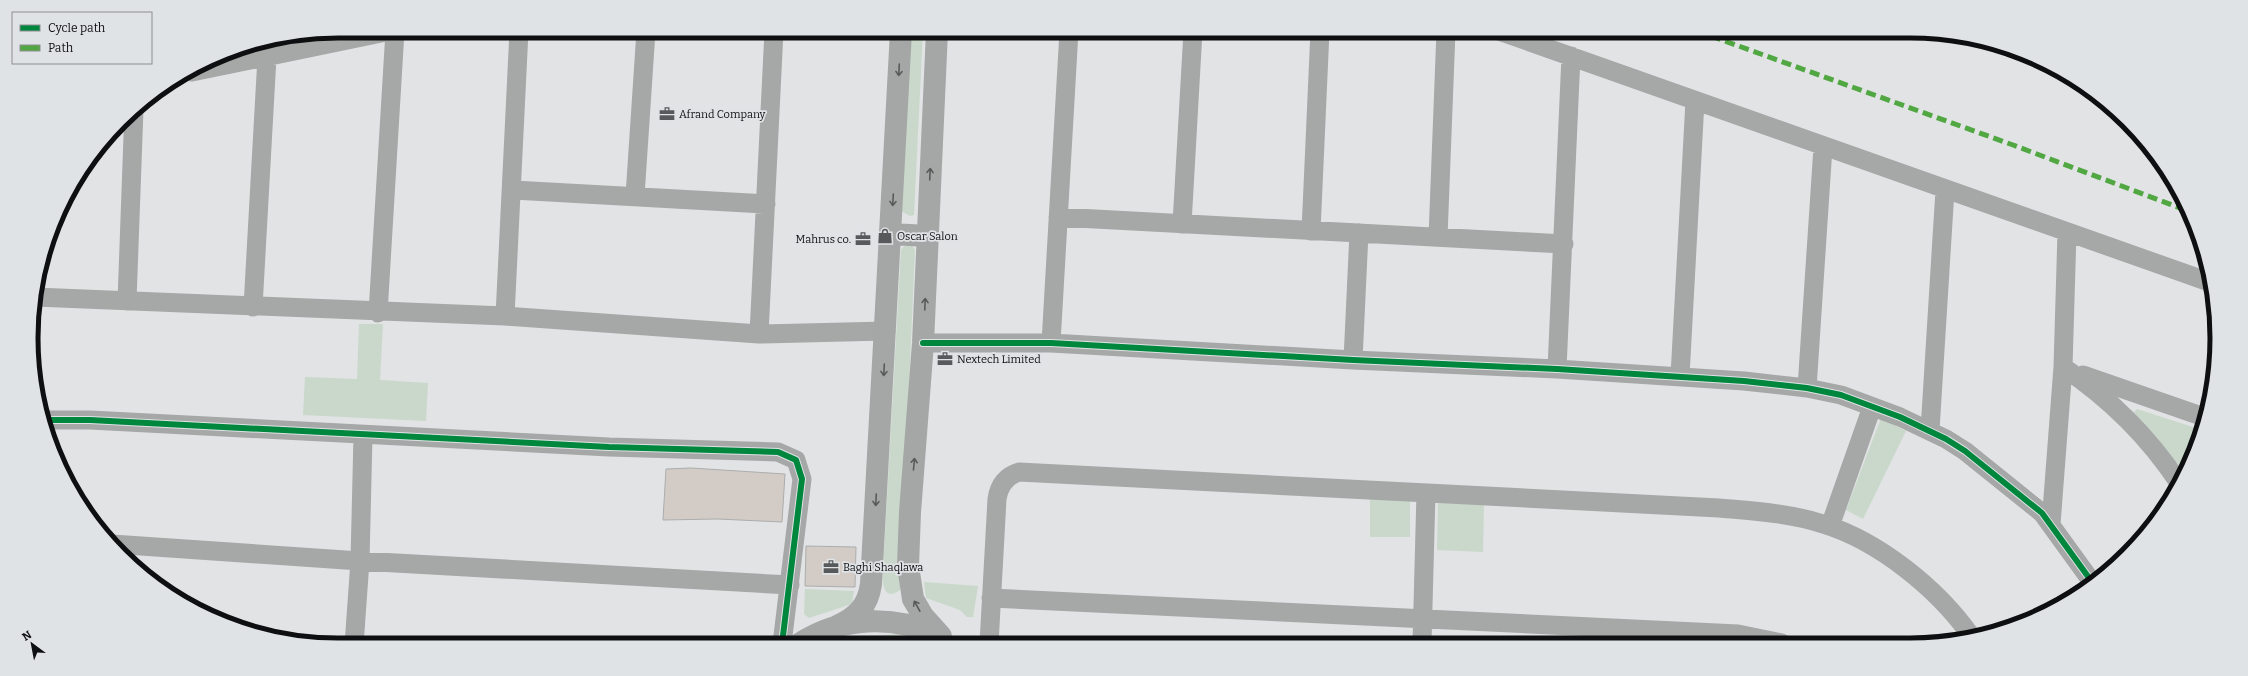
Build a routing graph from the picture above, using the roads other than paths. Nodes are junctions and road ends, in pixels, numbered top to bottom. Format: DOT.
graph roads {
  1 [pos="358,38"];
  2 [pos="395,38"];
  3 [pos="519,38"];
  4 [pos="646,38"];
  5 [pos="774,38"];
  6 [pos="901,38"];
  7 [pos="936,38"];
  8 [pos="1069,38"];
  9 [pos="1193,38"];
  10 [pos="1320,38"];
  11 [pos="1446,38"];
  12 [pos="1519,38"];
  13 [pos="1571,56"];
  14 [pos="267,57"];
  15 [pos="204,70"];
  16 [pos="1695,101"];
  17 [pos="134,118"];
  18 [pos="1823,147"];
  19 [pos="513,190"];
  20 [pos="1945,190"];
  21 [pos="635,196"];
  22 [pos="766,204"];
  23 [pos="1058,218"];
  24 [pos="1182,224"];
  25 [pos="1311,231"];
  26 [pos="2067,232"];
  27 [pos="1359,233"];
  28 [pos="892,234"];
  29 [pos="927,236"];
  30 [pos="1438,237"];
  31 [pos="1564,244"];
  32 [pos="2204,280"];
  33 [pos="41,297"];
  34 [pos="127,301"];
  35 [pos="253,307"];
  36 [pos="378,312"];
  37 [pos="505,316"];
  38 [pos="886,331"];
  39 [pos="759,334"];
  40 [pos="923,343"];
  41 [pos="1051,343"];
  42 [pos="1354,360"];
  43 [pos="2062,367"];
  44 [pos="1557,369"];
  45 [pos="1680,376"];
  46 [pos="1807,388"];
  47 [pos="1872,407"];
  48 [pos="2200,416"];
  49 [pos="49,420"];
  50 [pos="1930,430"];
  51 [pos="363,435"];
  52 [pos="2175,478"];
  53 [pos="1426,493"];
  54 [pos="2051,524"];
  55 [pos="1830,526"];
  56 [pos="121,545"];
  57 [pos="360,561"];
  58 [pos="2089,578"];
  59 [pos="790,585"];
  60 [pos="991,598"];
  61 [pos="1422,618"];
  62 [pos="837,626"];
  63 [pos="1968,632"];
  64 [pos="354,638"];
  65 [pos="783,638"];
  66 [pos="810,638"];
  67 [pos="943,638"];
  68 [pos="945,638"];
  69 [pos="989,638"];
  70 [pos="1422,638"];
  71 [pos="1758,638"];
  1 -- 14 [label="street"];
  2 -- 36 [label="street"];
  3 -- 19 [label="street"];
  4 -- 21 [label="street"];
  5 -- 22 [label="street"];
  6 -- 28 [label="street, one-way"];
  29 -- 7 [label="street, one-way"];
  8 -- 23 [label="street"];
  9 -- 24 [label="street"];
  10 -- 25 [label="street"];
  11 -- 30 [label="street"];
  12 -- 13 [label="street"];
  13 -- 16 [label="street"];
  13 -- 31 [label="street"];
  14 -- 15 [label="street"];
  14 -- 35 [label="street"];
  16 -- 18 [label="street"];
  16 -- 45 [label="street"];
  17 -- 34 [label="street"];
  18 -- 20 [label="street"];
  18 -- 46 [label="street"];
  19 -- 21 [label="street"];
  19 -- 37 [label="street"];
  20 -- 26 [label="street"];
  20 -- 50 [label="street"];
  21 -- 22 [label="street"];
  22 -- 39 [label="street"];
  23 -- 24 [label="street"];
  23 -- 41 [label="street"];
  24 -- 25 [label="street"];
  25 -- 27 [label="street"];
  26 -- 32 [label="street"];
  26 -- 43 [label="street"];
  27 -- 30 [label="street"];
  27 -- 42 [label="street"];
  28 -- 29 [label="street"];
  28 -- 38 [label="street"];
  40 -- 29 [label="street, one-way"];
  30 -- 31 [label="street"];
  31 -- 44 [label="street"];
  33 -- 34 [label="street"];
  34 -- 35 [label="street"];
  35 -- 36 [label="street"];
  36 -- 37 [label="street"];
  37 -- 39 [label="street"];
  38 -- 39 [label="street"];
  38 -- 62 [label="street, one-way"];
  40 -- 41 [label="street"];
  68 -- 40 [label="street, one-way"];
  41 -- 42 [label="street"];
  42 -- 44 [label="street"];
  43 -- 48 [label="street"];
  43 -- 52 [label="street"];
  43 -- 54 [label="street"];
  44 -- 45 [label="street"];
  45 -- 46 [label="street"];
  46 -- 47 [label="street"];
  47 -- 50 [label="street"];
  47 -- 55 [label="street"];
  49 -- 51 [label="street"];
  50 -- 54 [label="street"];
  51 -- 57 [label="street"];
  51 -- 59 [label="street"];
  53 -- 55 [label="street"];
  53 -- 60 [label="street"];
  53 -- 61 [label="street"];
  54 -- 58 [label="street"];
  55 -- 63 [label="street"];
  56 -- 57 [label="street"];
  57 -- 59 [label="street"];
  57 -- 64 [label="street"];
  59 -- 65 [label="street"];
  60 -- 61 [label="street"];
  60 -- 69 [label="street"];
  61 -- 70 [label="street"];
  61 -- 71 [label="street"];
  62 -- 66 [label="street"];
  62 -- 67 [label="street"];
}
